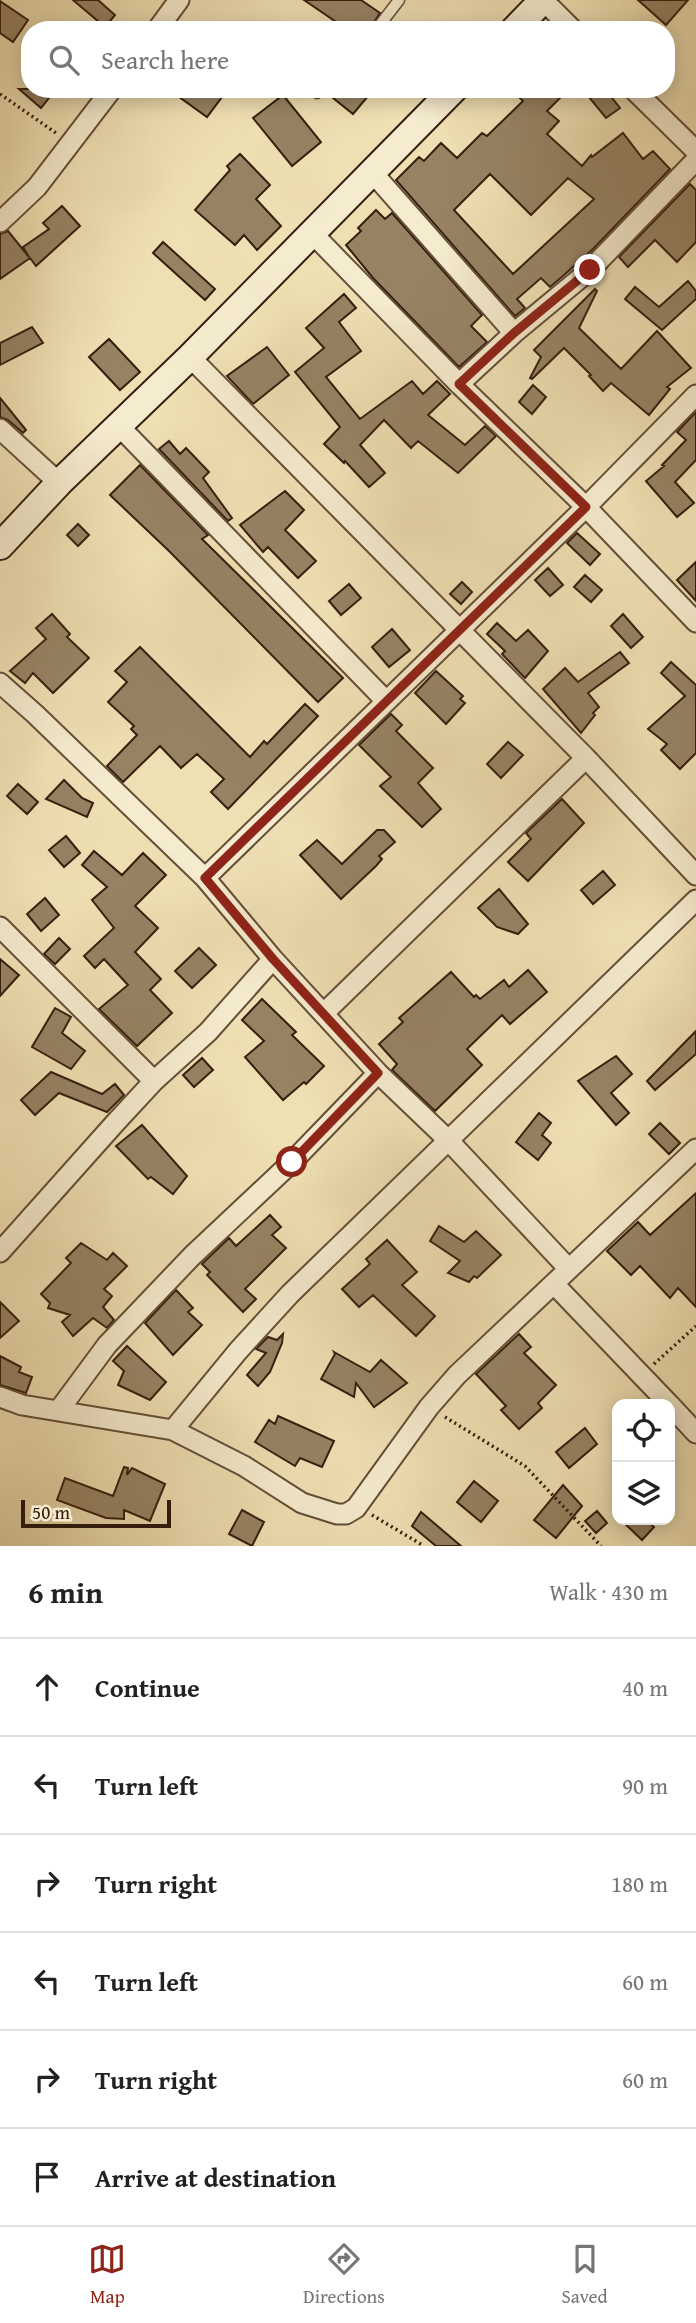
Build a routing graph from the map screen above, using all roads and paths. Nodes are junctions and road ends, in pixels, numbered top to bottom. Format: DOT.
graph roads {
  1 [pos="179,0"];
  2 [pos="399,0"];
  3 [pos="543,0"];
  4 [pos="164,21"];
  5 [pos="383,21"];
  6 [pos="523,21"];
  7 [pos="564,21"];
  8 [pos="0,94"];
  9 [pos="104,98"];
  10 [pos="445,98"];
  11 [pos="642,98"];
  12 [pos="71,142"];
  13 [pos="696,151"];
  14 [pos="696,160"];
  15 [pos="372,172"];
  16 [pos="0,222"];
  17 [pos="312,233"];
  18 [pos="514,333"];
  19 [pos="190,357"];
  20 [pos="459,384"];
  21 [pos="696,396"];
  22 [pos="118,425"];
  23 [pos="0,429"];
  24 [pos="59,483"];
  25 [pos="586,507"];
  26 [pos="0,546"];
  27 [pos="696,622"];
  28 [pos="458,632"];
  29 [pos="0,683"];
  30 [pos="386,701"];
  31 [pos="586,758"];
  32 [pos="696,875"];
  33 [pos="205,878"];
  34 [pos="696,900"];
  35 [pos="0,927"];
  36 [pos="273,959"];
  37 [pos="324,1013"];
  38 [pos="378,1073"];
  39 [pos="154,1081"];
  40 [pos="449,1141"];
  41 [pos="696,1149"];
  42 [pos="0,1252"];
  43 [pos="568,1268"];
  44 [pos="554,1284"];
  45 [pos="696,1326"];
  46 [pos="642,1375"];
  47 [pos="0,1397"];
  48 [pos="665,1399"];
  49 [pos="429,1407"];
  50 [pos="59,1410"];
  51 [pos="675,1410"];
  52 [pos="173,1430"];
  53 [pos="696,1433"];
  54 [pos="356,1508"];
  55 [pos="424,1546"];
  56 [pos="601,1546"];
  1 -- 4 [label="street"];
  2 -- 5 [label="lane"];
  3 -- 6 [label="street"];
  3 -- 7 [label="street"];
  8 -- 12 [label="path"];
  9 -- 12 [label="street"];
  10 -- 15 [label="street"];
  11 -- 13 [label="street"];
  12 -- 16 [label="street"];
  14 -- 18 [label="street"];
  15 -- 17 [label="street"];
  15 -- 18 [label="street"];
  17 -- 19 [label="street"];
  17 -- 20 [label="street"];
  18 -- 20 [label="street"];
  19 -- 22 [label="street"];
  19 -- 28 [label="street"];
  20 -- 25 [label="street"];
  21 -- 25 [label="street"];
  22 -- 24 [label="street"];
  22 -- 30 [label="street"];
  23 -- 24 [label="street"];
  24 -- 26 [label="street"];
  25 -- 27 [label="street"];
  25 -- 28 [label="street"];
  28 -- 30 [label="street"];
  28 -- 31 [label="street"];
  29 -- 33 [label="street"];
  30 -- 33 [label="street"];
  31 -- 32 [label="street"];
  31 -- 37 [label="street"];
  33 -- 36 [label="street"];
  34 -- 40 [label="street"];
  35 -- 39 [label="street"];
  36 -- 37 [label="street"];
  36 -- 39 [label="street"];
  37 -- 38 [label="street"];
  38 -- 40 [label="street"];
  38 -- 50 [label="street"];
  39 -- 42 [label="street"];
  40 -- 43 [label="street"];
  40 -- 52 [label="street"];
  41 -- 43 [label="street"];
  43 -- 44 [label="street"];
  44 -- 46 [label="street"];
  44 -- 49 [label="street"];
  45 -- 46 [label="path"];
  46 -- 48 [label="street"];
  47 -- 50 [label="street"];
  49 -- 54 [label="street"];
  49 -- 56 [label="path"];
  50 -- 52 [label="street"];
  51 -- 53 [label="street"];
  52 -- 54 [label="street"];
  54 -- 55 [label="path"];
}
